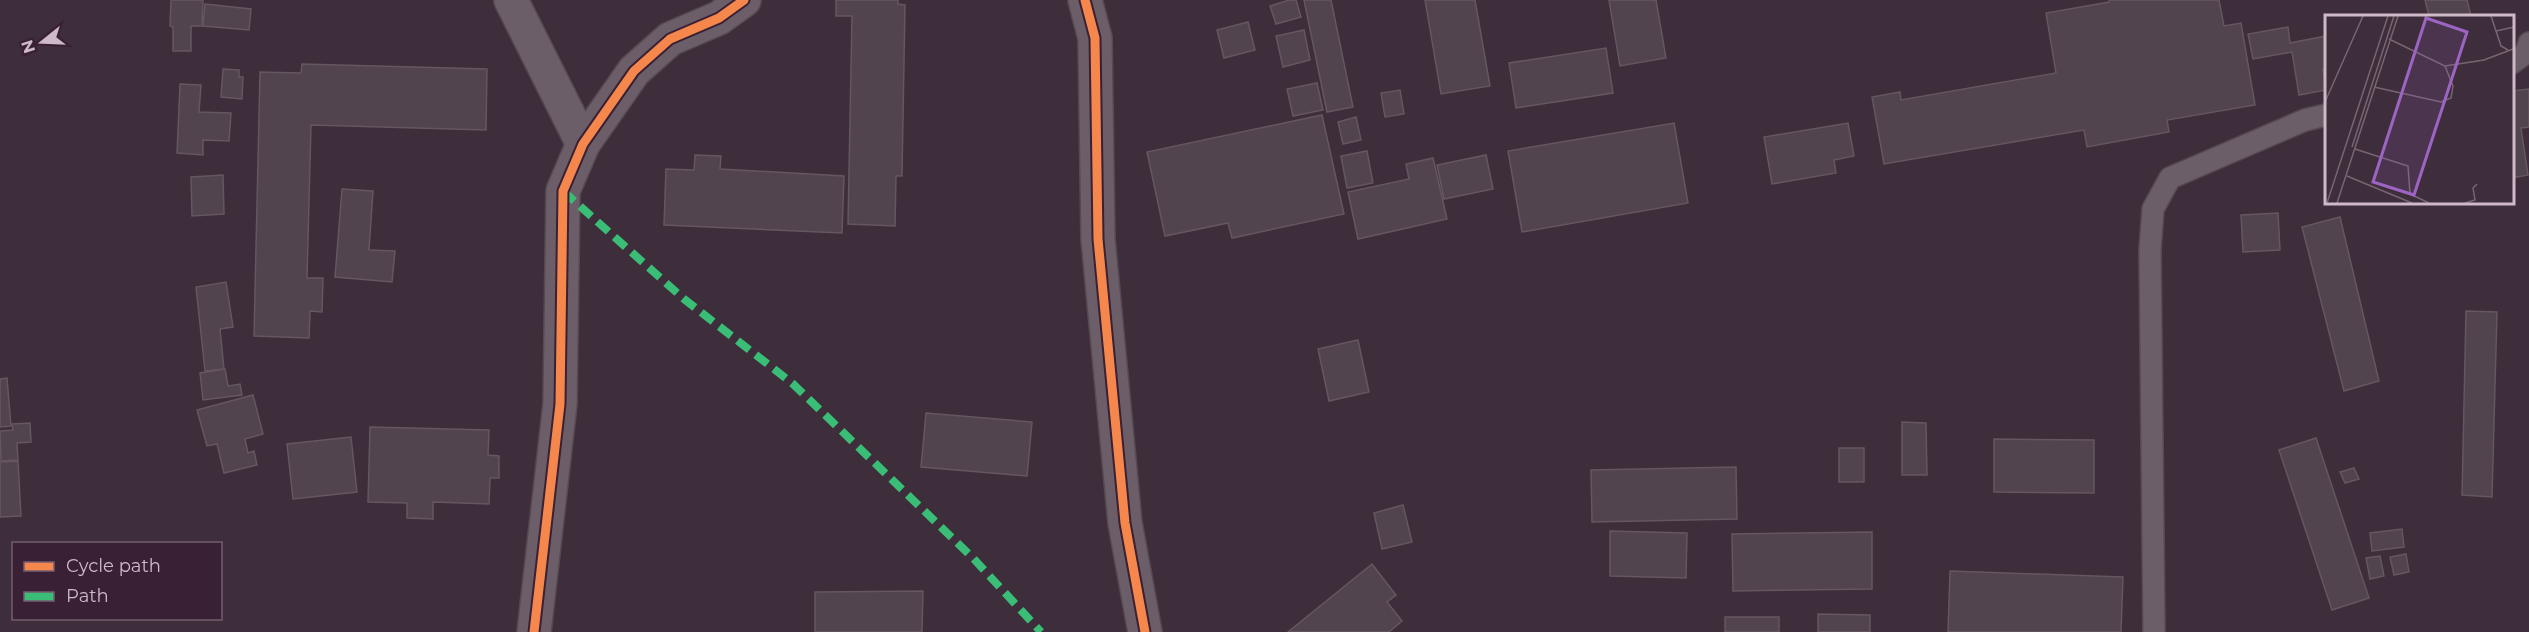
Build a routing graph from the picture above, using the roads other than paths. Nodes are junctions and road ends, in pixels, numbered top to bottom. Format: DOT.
graph roads {
  1 [pos="511,0"];
  2 [pos="744,0"];
  3 [pos="1085,0"];
  4 [pos="2529,43"];
  5 [pos="2514,62"];
  6 [pos="2325,115"];
  7 [pos="583,144"];
  8 [pos="534,632"];
  9 [pos="1145,632"];
  10 [pos="2154,632"];
  1 -- 7 [label="street"];
  2 -- 7 [label="street"];
  3 -- 9 [label="street"];
  4 -- 5 [label="lane"];
  6 -- 10 [label="lane"];
  7 -- 8 [label="street"];
}
